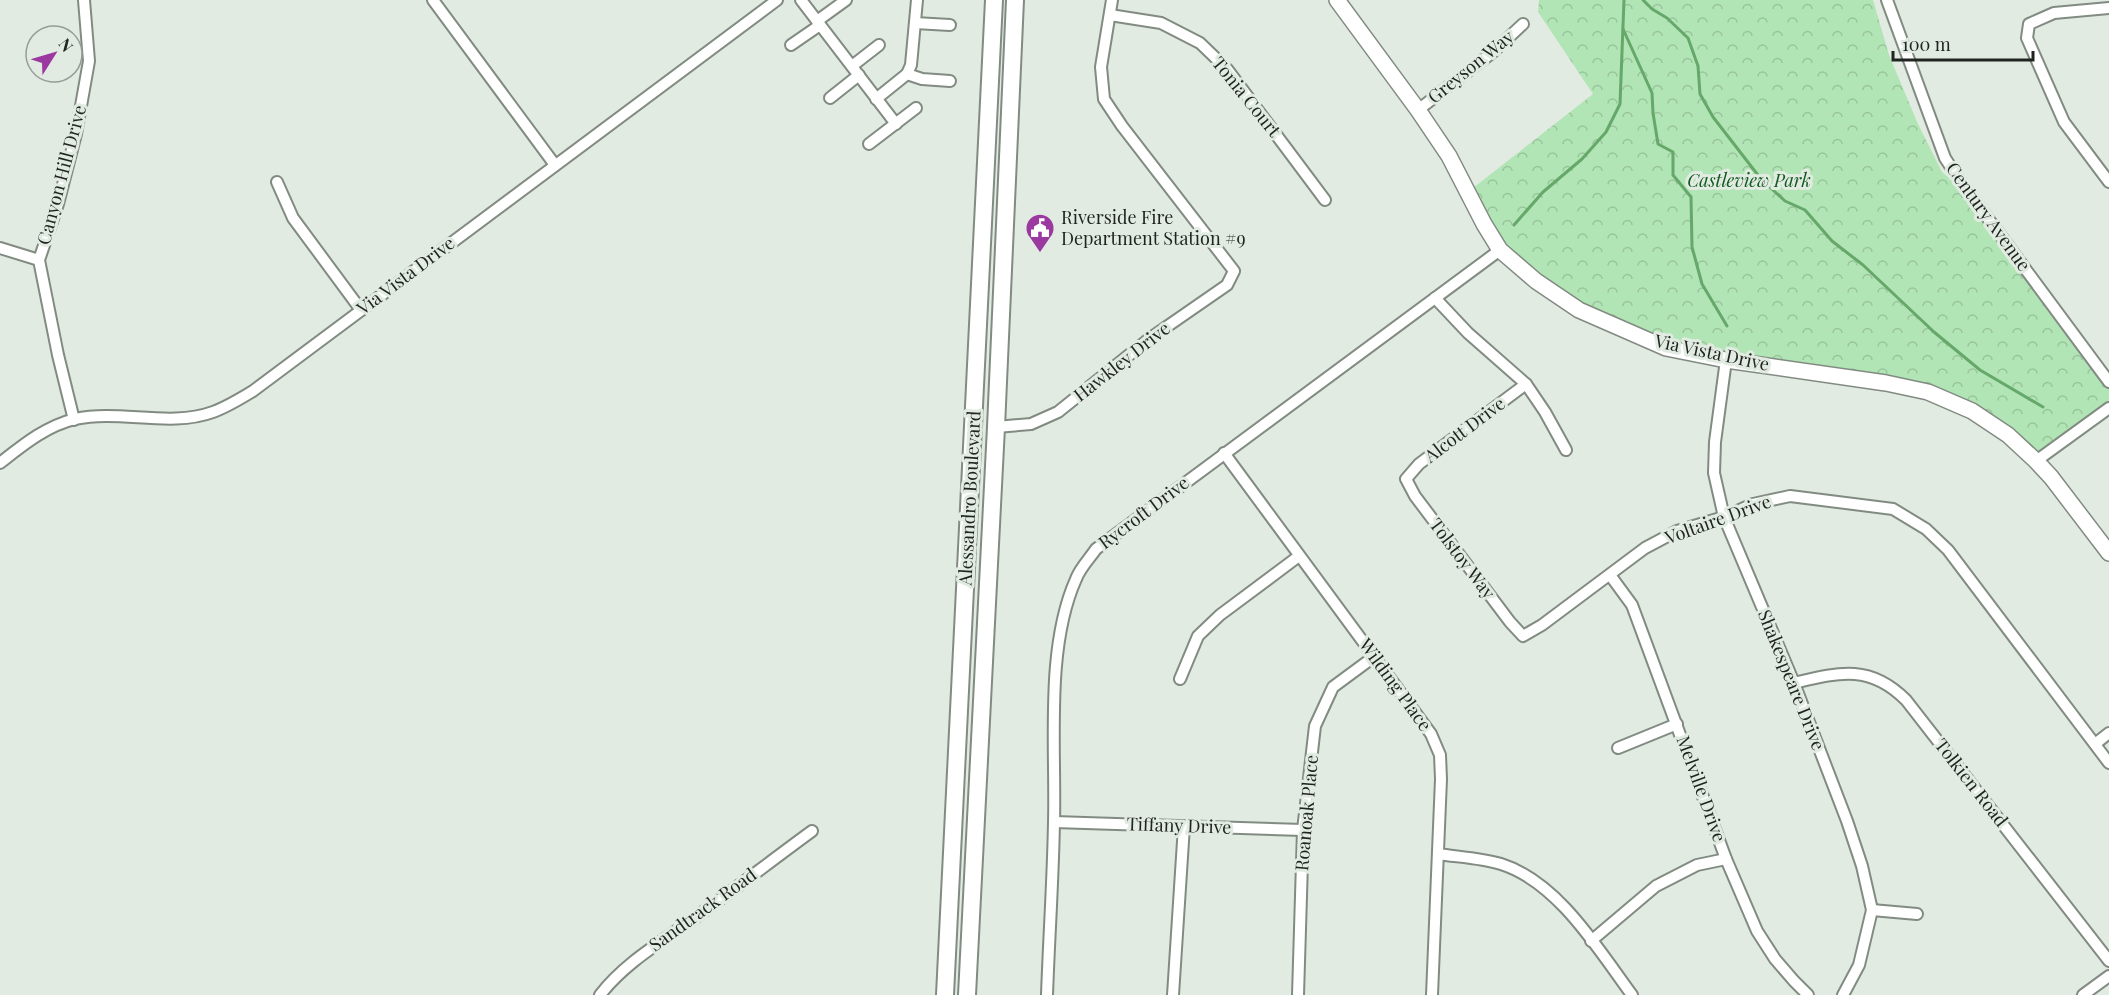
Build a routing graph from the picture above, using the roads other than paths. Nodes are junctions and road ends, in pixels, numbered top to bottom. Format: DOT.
graph roads {
  1 [pos="84,0"];
  2 [pos="434,0"];
  3 [pos="777,0"];
  4 [pos="801,0"];
  5 [pos="846,0"];
  6 [pos="916,0"];
  7 [pos="994,0"];
  8 [pos="1015,0"];
  9 [pos="1112,0"];
  10 [pos="1337,0"];
  11 [pos="1887,0"];
  12 [pos="2109,8"];
  13 [pos="1110,15"];
  14 [pos="818,23"];
  15 [pos="915,23"];
  16 [pos="1523,24"];
  17 [pos="950,25"];
  18 [pos="791,45"];
  19 [pos="879,45"];
  20 [pos="852,66"];
  21 [pos="906,74"];
  22 [pos="859,75"];
  23 [pos="950,81"];
  24 [pos="830,98"];
  25 [pos="876,99"];
  26 [pos="916,108"];
  27 [pos="1418,110"];
  28 [pos="896,124"];
  29 [pos="869,144"];
  30 [pos="555,165"];
  31 [pos="277,182"];
  32 [pos="2109,182"];
  33 [pos="1325,200"];
  34 [pos="0,248"];
  35 [pos="1500,250"];
  36 [pos="39,260"];
  37 [pos="1435,298"];
  38 [pos="361,310"];
  39 [pos="1726,360"];
  40 [pos="2109,382"];
  41 [pos="1526,384"];
  42 [pos="2109,408"];
  43 [pos="74,420"];
  44 [pos="996,427"];
  45 [pos="1566,450"];
  46 [pos="1224,453"];
  47 [pos="2036,461"];
  48 [pos="0,463"];
  49 [pos="1406,479"];
  50 [pos="1724,517"];
  51 [pos="2109,553"];
  52 [pos="1299,556"];
  53 [pos="1610,574"];
  54 [pos="1523,636"];
  55 [pos="1375,656"];
  56 [pos="1180,679"];
  57 [pos="1794,682"];
  58 [pos="1677,724"];
  59 [pos="2109,733"];
  60 [pos="2095,744"];
  61 [pos="1618,748"];
  62 [pos="2109,763"];
  63 [pos="1054,822"];
  64 [pos="1184,826"];
  65 [pos="1304,830"];
  66 [pos="812,831"];
  67 [pos="1437,854"];
  68 [pos="1726,859"];
  69 [pos="1872,910"];
  70 [pos="1917,914"];
  71 [pos="1591,941"];
  72 [pos="2109,961"];
  73 [pos="2109,976"];
  74 [pos="600,995"];
  75 [pos="945,995"];
  76 [pos="967,995"];
  77 [pos="1047,995"];
  78 [pos="1173,995"];
  79 [pos="1298,995"];
  80 [pos="1432,995"];
  81 [pos="1632,995"];
  82 [pos="1808,995"];
  83 [pos="1844,995"];
  84 [pos="2082,995"];
  1 -- 36 [label="street, Canyon Hill Drive"];
  2 -- 30 [label="street"];
  3 -- 30 [label="street, Via Vista Drive"];
  4 -- 14 [label="street"];
  5 -- 14 [label="street"];
  6 -- 15 [label="street"];
  7 -- 75 [label="main road, Alessandro Boulevard"];
  8 -- 44 [label="main road, Alessandro Boulevard"];
  9 -- 13 [label="street"];
  10 -- 27 [label="street, Via Vista Drive"];
  11 -- 40 [label="street, Century Avenue"];
  12 -- 32 [label="street"];
  13 -- 33 [label="street, Tonia Court"];
  13 -- 44 [label="street, Hawkley Drive"];
  14 -- 18 [label="street"];
  14 -- 20 [label="street"];
  15 -- 17 [label="street"];
  15 -- 21 [label="street"];
  16 -- 27 [label="street, Greyson Way"];
  19 -- 20 [label="street"];
  20 -- 22 [label="street"];
  21 -- 23 [label="street"];
  21 -- 25 [label="street"];
  22 -- 24 [label="street"];
  22 -- 25 [label="street"];
  25 -- 28 [label="street"];
  26 -- 28 [label="street"];
  27 -- 35 [label="street, Via Vista Drive"];
  28 -- 29 [label="street"];
  30 -- 38 [label="street, Via Vista Drive"];
  31 -- 38 [label="street"];
  34 -- 36 [label="street"];
  35 -- 37 [label="street, Rycroft Drive"];
  35 -- 39 [label="street, Via Vista Drive"];
  36 -- 43 [label="street, Canyon Hill Drive"];
  37 -- 41 [label="street"];
  37 -- 46 [label="street, Rycroft Drive"];
  38 -- 43 [label="street, Via Vista Drive"];
  39 -- 47 [label="street, Via Vista Drive"];
  39 -- 50 [label="street, Shakespeare Drive"];
  41 -- 45 [label="street"];
  41 -- 49 [label="street, Alcott Drive"];
  42 -- 47 [label="street"];
  43 -- 48 [label="street, Via Vista Drive"];
  44 -- 76 [label="main road, Alessandro Boulevard"];
  46 -- 52 [label="street, Wilding Place"];
  46 -- 63 [label="street, Rycroft Drive"];
  47 -- 51 [label="street, Via Vista Drive"];
  49 -- 54 [label="street, Tolstoy Way"];
  50 -- 53 [label="street, Voltaire Drive"];
  50 -- 57 [label="street, Shakespeare Drive"];
  50 -- 60 [label="street, Voltaire Drive"];
  52 -- 55 [label="street, Wilding Place"];
  52 -- 56 [label="street"];
  53 -- 54 [label="street, Voltaire Drive"];
  53 -- 58 [label="street, Melville Drive"];
  55 -- 65 [label="street, Roanoak Place"];
  55 -- 67 [label="street, Wilding Place"];
  57 -- 69 [label="street, Shakespeare Drive"];
  57 -- 72 [label="street, Tolkien Road"];
  58 -- 61 [label="street"];
  58 -- 68 [label="street, Melville Drive"];
  59 -- 60 [label="street"];
  60 -- 62 [label="street, Voltaire Drive"];
  63 -- 64 [label="street, Tiffany Drive"];
  63 -- 77 [label="street, Rycroft Drive"];
  64 -- 65 [label="street, Tiffany Drive"];
  64 -- 78 [label="street"];
  65 -- 79 [label="street, Roanoak Place"];
  66 -- 74 [label="street, Sandtrack Road"];
  67 -- 71 [label="street"];
  67 -- 80 [label="street, Wilding Place"];
  68 -- 71 [label="street"];
  68 -- 82 [label="street, Melville Drive"];
  69 -- 70 [label="street"];
  69 -- 83 [label="street, Shakespeare Drive"];
  71 -- 81 [label="street"];
  73 -- 84 [label="street"];
}
